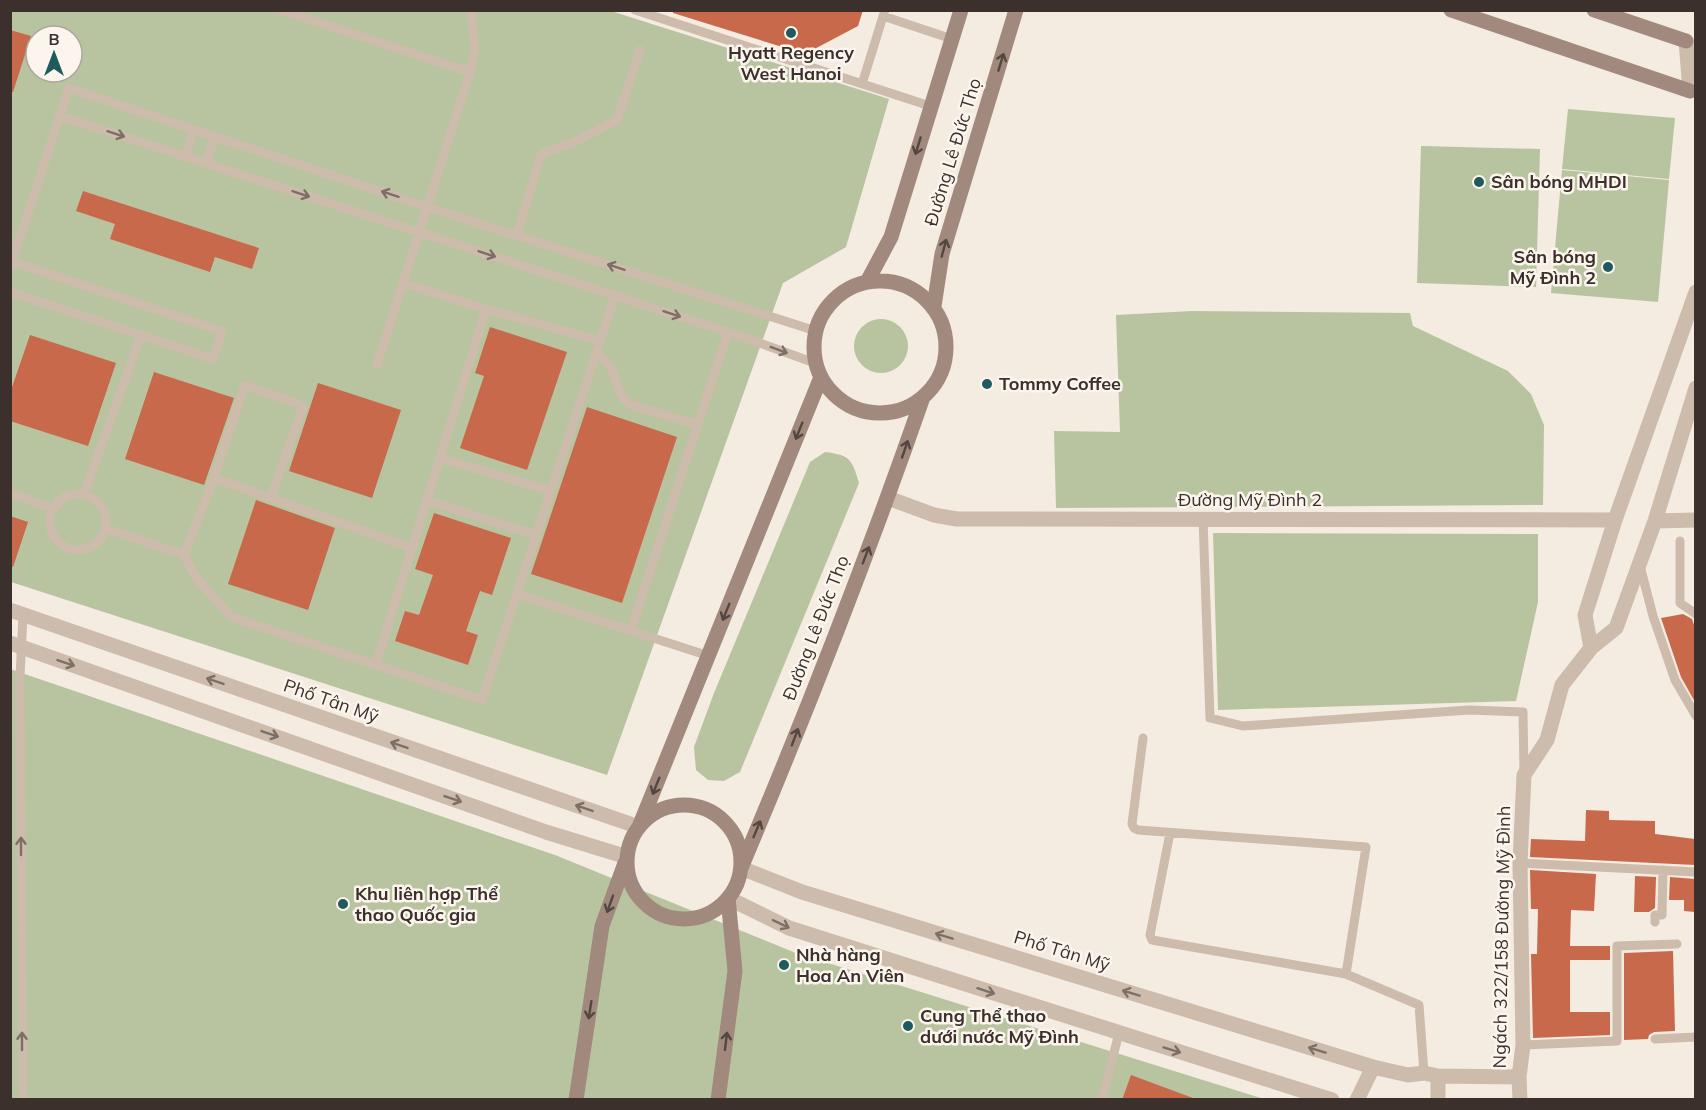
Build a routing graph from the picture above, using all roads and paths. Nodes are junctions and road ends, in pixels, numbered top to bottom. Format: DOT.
graph roads {
  1 [pos="280,10"];
  2 [pos="471,10"];
  3 [pos="635,10"];
  4 [pos="961,10"];
  5 [pos="1016,10"];
  6 [pos="1451,10"];
  7 [pos="1594,10"];
  8 [pos="884,13"];
  9 [pos="952,39"];
  10 [pos="1686,41"];
  11 [pos="640,50"];
  12 [pos="470,72"];
  13 [pos="862,84"];
  14 [pos="1690,92"];
  15 [pos="930,106"];
  16 [pos="60,116"];
  17 [pos="194,130"];
  18 [pos="215,136"];
  19 [pos="185,157"];
  20 [pos="207,164"];
  21 [pos="427,207"];
  22 [pos="420,232"];
  23 [pos="517,235"];
  24 [pos="11,264"];
  25 [pos="867,282"];
  26 [pos="403,283"];
  27 [pos="10,292"];
  28 [pos="1695,292"];
  29 [pos="615,296"];
  30 [pos="934,306"];
  31 [pos="486,309"];
  32 [pos="816,331"];
  33 [pos="728,332"];
  34 [pos="141,335"];
  35 [pos="600,341"];
  36 [pos="596,354"];
  37 [pos="376,365"];
  38 [pos="818,370"];
  39 [pos="1695,388"];
  40 [pos="922,400"];
  41 [pos="698,425"];
  42 [pos="440,458"];
  43 [pos="214,478"];
  44 [pos="551,491"];
  45 [pos="10,493"];
  46 [pos="84,494"];
  47 [pos="271,497"];
  48 [pos="888,498"];
  49 [pos="426,500"];
  50 [pos="52,508"];
  51 [pos="1203,519"];
  52 [pos="1615,520"];
  53 [pos="1655,520"];
  54 [pos="1695,520"];
  55 [pos="105,528"];
  56 [pos="536,536"];
  57 [pos="1680,541"];
  58 [pos="412,548"];
  59 [pos="184,555"];
  60 [pos="1640,566"];
  61 [pos="517,594"];
  62 [pos="17,613"];
  63 [pos="1695,614"];
  64 [pos="631,630"];
  65 [pos="16,645"];
  66 [pos="1591,648"];
  67 [pos="709,656"];
  68 [pos="376,664"];
  69 [pos="1695,716"];
  70 [pos="1143,738"];
  71 [pos="1524,775"];
  72 [pos="639,827"];
  73 [pos="1170,833"];
  74 [pos="627,857"];
  75 [pos="1520,863"];
  76 [pos="741,868"];
  77 [pos="1664,870"];
  78 [pos="1695,872"];
  79 [pos="728,898"];
  80 [pos="1655,922"];
  81 [pos="1677,944"];
  82 [pos="1346,974"];
  83 [pos="1119,1033"];
  84 [pos="1695,1037"];
  85 [pos="1656,1039"];
  86 [pos="1523,1045"];
  87 [pos="1373,1067"];
  88 [pos="10,1068"];
  89 [pos="22,1069"];
  90 [pos="1431,1074"];
  91 [pos="1519,1077"];
  92 [pos="22,1100"];
  93 [pos="576,1100"];
  94 [pos="718,1100"];
  95 [pos="1102,1100"];
  96 [pos="1332,1100"];
  97 [pos="1357,1100"];
  98 [pos="1438,1100"];
  99 [pos="1520,1100"];
  1 -- 12 [label="lane"];
  2 -- 12 [label="lane"];
  3 -- 13 [label="lane"];
  4 -- 9 [label="main road, Đường Lê Đức Thọ"];
  30 -- 5 [label="main road, Đường Lê Đức Thọ, one-way"];
  6 -- 14 [label="main road"];
  7 -- 10 [label="main road"];
  8 -- 9 [label="lane"];
  8 -- 13 [label="lane"];
  9 -- 15 [label="main road, Đường Lê Đức Thọ"];
  10 -- 14 [label="street"];
  11 -- 23 [label="lane"];
  12 -- 21 [label="lane"];
  13 -- 15 [label="lane"];
  15 -- 25 [label="main road, Đường Lê Đức Thọ, one-way"];
  16 -- 17 [label="lane"];
  16 -- 19 [label="lane, one-way"];
  16 -- 24 [label="lane"];
  17 -- 18 [label="lane"];
  17 -- 19 [label="lane"];
  18 -- 20 [label="lane"];
  21 -- 18 [label="lane, one-way"];
  19 -- 20 [label="lane"];
  20 -- 22 [label="lane, one-way"];
  21 -- 22 [label="lane"];
  21 -- 23 [label="lane"];
  22 -- 26 [label="lane"];
  22 -- 29 [label="lane, one-way"];
  32 -- 23 [label="lane, one-way"];
  24 -- 34 [label="lane"];
  25 -- 30 [label="main road"];
  25 -- 32 [label="main road"];
  26 -- 31 [label="lane"];
  26 -- 37 [label="lane"];
  27 -- 34 [label="lane"];
  28 -- 52 [label="street"];
  29 -- 33 [label="lane, one-way"];
  29 -- 35 [label="lane"];
  30 -- 40 [label="main road"];
  31 -- 35 [label="lane"];
  31 -- 42 [label="lane"];
  32 -- 38 [label="main road"];
  33 -- 38 [label="lane, one-way"];
  33 -- 41 [label="lane"];
  34 -- 46 [label="lane"];
  35 -- 36 [label="lane"];
  36 -- 41 [label="lane"];
  36 -- 44 [label="lane"];
  38 -- 40 [label="main road"];
  38 -- 67 [label="main road, one-way"];
  39 -- 53 [label="street"];
  48 -- 40 [label="main road, Đường Lê Đức Thọ, one-way"];
  41 -- 64 [label="lane"];
  42 -- 44 [label="lane"];
  42 -- 49 [label="lane"];
  43 -- 47 [label="lane"];
  43 -- 47 [label="lane"];
  43 -- 59 [label="lane"];
  44 -- 56 [label="lane"];
  45 -- 50 [label="lane"];
  46 -- 50 [label="lane"];
  46 -- 55 [label="lane"];
  47 -- 58 [label="lane"];
  48 -- 51 [label="street, Đường Mỹ Đình 2"];
  76 -- 48 [label="main road, Đường Lê Đức Thọ, one-way"];
  49 -- 56 [label="lane"];
  49 -- 58 [label="lane"];
  50 -- 55 [label="lane"];
  51 -- 52 [label="street, Đường Mỹ Đình 2"];
  51 -- 71 [label="lane"];
  52 -- 66 [label="street"];
  53 -- 54 [label="street"];
  53 -- 60 [label="street"];
  55 -- 59 [label="lane"];
  56 -- 61 [label="lane"];
  57 -- 63 [label="lane"];
  58 -- 68 [label="lane"];
  59 -- 68 [label="lane"];
  60 -- 66 [label="street"];
  60 -- 69 [label="lane"];
  61 -- 64 [label="lane"];
  61 -- 68 [label="lane"];
  62 -- 65 [label="lane"];
  72 -- 62 [label="street, Phố Tân Mỹ, one-way"];
  64 -- 67 [label="lane"];
  65 -- 74 [label="street, one-way"];
  89 -- 65 [label="lane, one-way"];
  66 -- 71 [label="street"];
  67 -- 72 [label="main road, one-way"];
  70 -- 73 [label="lane"];
  71 -- 75 [label="street, Ngách 322/158 Đường Mỹ Đình"];
  72 -- 74 [label="main road"];
  72 -- 76 [label="main road"];
  73 -- 82 [label="lane"];
  73 -- 82 [label="lane"];
  74 -- 79 [label="main road"];
  74 -- 93 [label="main road, one-way"];
  75 -- 77 [label="lane"];
  75 -- 86 [label="street, Ngách 322/158 Đường Mỹ Đình"];
  76 -- 79 [label="main road"];
  87 -- 76 [label="street, Phố Tân Mỹ, one-way"];
  77 -- 78 [label="lane"];
  77 -- 80 [label="lane"];
  79 -- 83 [label="street, one-way"];
  94 -- 79 [label="main road, one-way"];
  81 -- 86 [label="lane"];
  82 -- 90 [label="lane"];
  83 -- 95 [label="lane"];
  83 -- 96 [label="street, one-way"];
  84 -- 85 [label="lane"];
  86 -- 91 [label="street, Ngách 322/158 Đường Mỹ Đình"];
  87 -- 90 [label="street, Phố Tân Mỹ"];
  87 -- 97 [label="street"];
  88 -- 89 [label="lane"];
  89 -- 92 [label="lane"];
  90 -- 91 [label="street, Phố Tân Mỹ"];
  90 -- 98 [label="street"];
  91 -- 99 [label="street, Ngách 322/158 Đường Mỹ Đình"];
}
